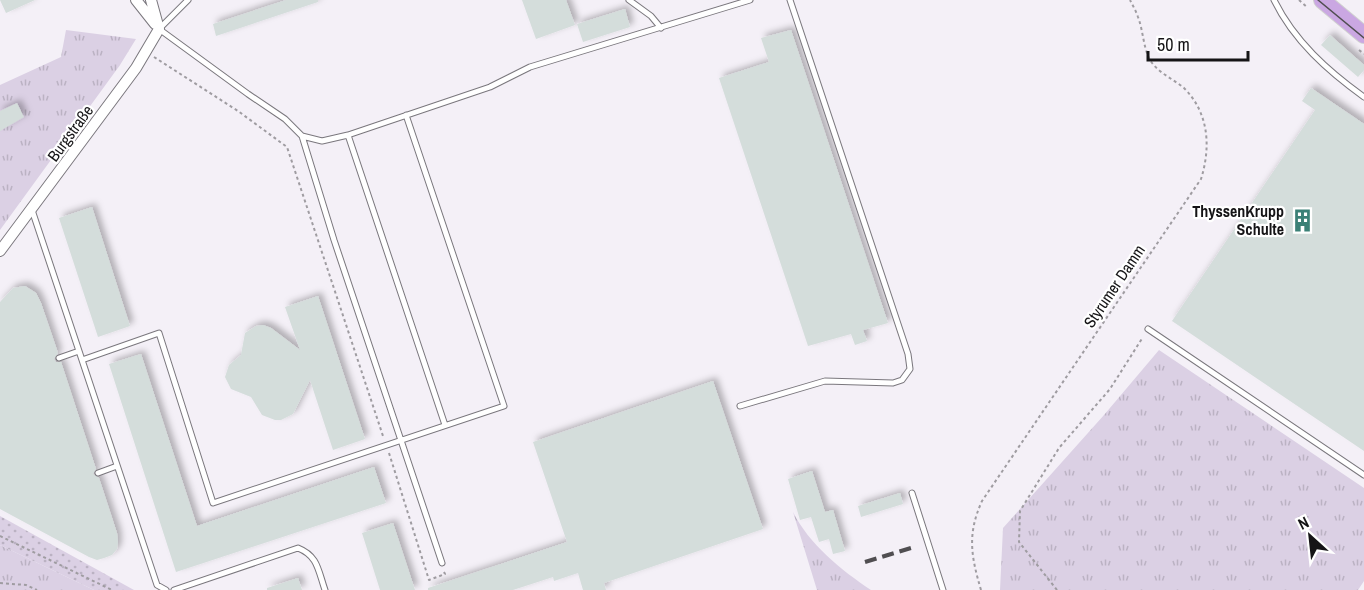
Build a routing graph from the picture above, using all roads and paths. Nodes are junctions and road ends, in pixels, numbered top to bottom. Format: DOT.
graph roads {
  1 [pos="136,0"];
  2 [pos="151,0"];
  3 [pos="188,0"];
  4 [pos="628,0"];
  5 [pos="750,0"];
  6 [pos="790,0"];
  7 [pos="1130,0"];
  8 [pos="1274,0"];
  9 [pos="1322,0"];
  10 [pos="661,28"];
  11 [pos="159,29"];
  12 [pos="1364,34"];
  13 [pos="146,52"];
  14 [pos="1364,97"];
  15 [pos="406,115"];
  16 [pos="348,135"];
  17 [pos="302,136"];
  18 [pos="32,210"];
  19 [pos="0,251"];
  20 [pos="1148,329"];
  21 [pos="79,351"];
  22 [pos="59,358"];
  23 [pos="82,360"];
  24 [pos="740,406"];
  25 [pos="445,425"];
  26 [pos="401,441"];
  27 [pos="386,445"];
  28 [pos="117,466"];
  29 [pos="98,473"];
  30 [pos="1364,475"];
  31 [pos="912,493"];
  32 [pos="0,536"];
  33 [pos="442,563"];
  34 [pos="0,583"];
  35 [pos="38,590"];
  36 [pos="112,590"];
  37 [pos="166,590"];
  38 [pos="174,590"];
  39 [pos="325,590"];
  40 [pos="944,590"];
  41 [pos="981,590"];
  42 [pos="1057,590"];
  1 -- 11 [label="street"];
  2 -- 11 [label="street"];
  3 -- 11 [label="lane"];
  4 -- 10 [label="lane"];
  5 -- 10 [label="lane"];
  6 -- 24 [label="lane"];
  7 -- 41 [label="path, Styrumer Damm"];
  8 -- 14 [label="lane"];
  9 -- 12 [label="main road"];
  10 -- 15 [label="lane"];
  11 -- 13 [label="street, Burgstraße"];
  11 -- 17 [label="lane"];
  13 -- 18 [label="street, Burgstraße"];
  13 -- 27 [label="path"];
  15 -- 16 [label="lane"];
  15 -- 25 [label="lane"];
  16 -- 17 [label="lane"];
  16 -- 25 [label="lane"];
  17 -- 26 [label="lane"];
  18 -- 19 [label="street, Burgstraße"];
  18 -- 21 [label="lane"];
  20 -- 30 [label="lane"];
  20 -- 42 [label="path"];
  21 -- 22 [label="lane"];
  21 -- 23 [label="lane"];
  23 -- 27 [label="lane"];
  23 -- 28 [label="lane"];
  25 -- 26 [label="lane"];
  26 -- 27 [label="lane"];
  26 -- 33 [label="lane"];
  27 -- 33 [label="path"];
  28 -- 29 [label="lane"];
  28 -- 37 [label="lane"];
  31 -- 40 [label="lane"];
  32 -- 36 [label="path"];
  34 -- 35 [label="path"];
  38 -- 39 [label="lane"];
}
